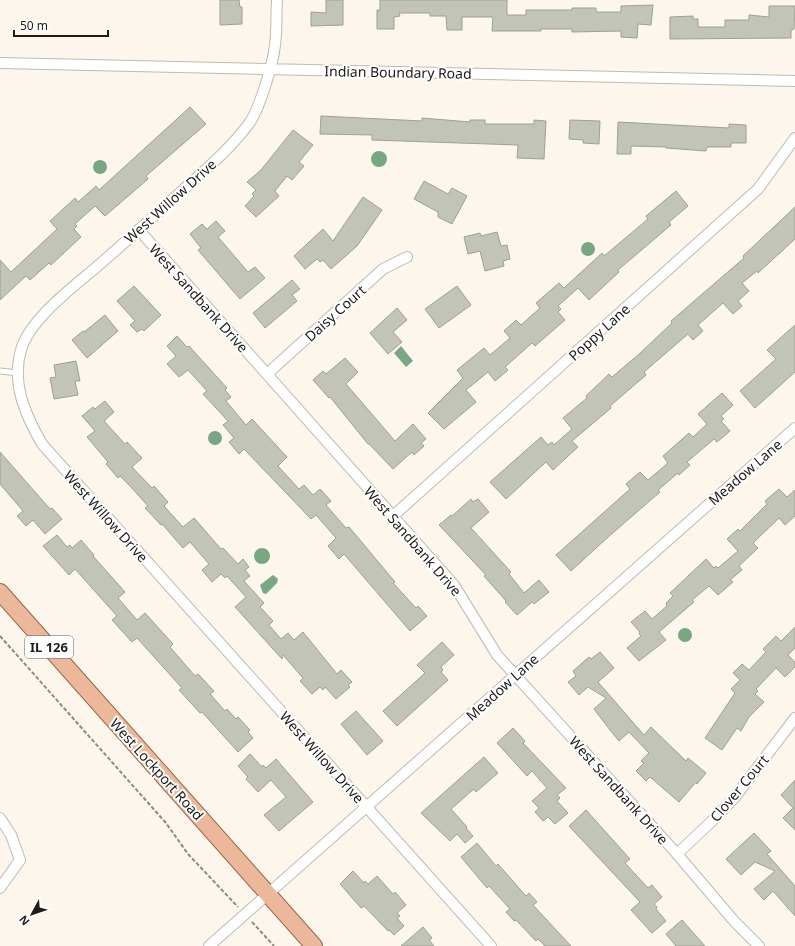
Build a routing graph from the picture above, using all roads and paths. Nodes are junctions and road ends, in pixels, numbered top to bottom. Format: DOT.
graph roads {
  1 [pos="276,0"];
  2 [pos="0,63"];
  3 [pos="269,69"];
  4 [pos="795,81"];
  5 [pos="795,138"];
  6 [pos="139,230"];
  7 [pos="407,257"];
  8 [pos="0,371"];
  9 [pos="18,372"];
  10 [pos="266,374"];
  11 [pos="795,428"];
  12 [pos="393,516"];
  13 [pos="0,592"];
  14 [pos="0,636"];
  15 [pos="515,675"];
  16 [pos="795,718"];
  17 [pos="367,807"];
  18 [pos="0,818"];
  19 [pos="677,854"];
  20 [pos="0,888"];
  21 [pos="268,894"];
  22 [pos="236,904"];
  23 [pos="254,924"];
  24 [pos="209,946"];
  25 [pos="274,946"];
  26 [pos="314,946"];
  27 [pos="491,946"];
  28 [pos="759,946"];
  1 -- 3 [label="street, West Willow Drive"];
  2 -- 3 [label="street, Indian Boundary Road"];
  3 -- 4 [label="street, Indian Boundary Road"];
  3 -- 6 [label="street, West Willow Drive"];
  5 -- 12 [label="street, Poppy Lane"];
  6 -- 9 [label="street, West Willow Drive"];
  6 -- 10 [label="street, West Sandbank Drive"];
  7 -- 10 [label="street, Daisy Court"];
  8 -- 9 [label="lane"];
  9 -- 17 [label="street, West Willow Drive"];
  10 -- 12 [label="street, West Sandbank Drive"];
  11 -- 15 [label="street, Meadow Lane"];
  12 -- 15 [label="street, West Sandbank Drive"];
  13 -- 21 [label="main road, West Lockport Road / IL 126"];
  14 -- 22 [label="path"];
  15 -- 17 [label="street, Meadow Lane"];
  15 -- 19 [label="street, West Sandbank Drive"];
  16 -- 19 [label="street, Clover Court"];
  17 -- 21 [label="street, Meadow Lane"];
  17 -- 27 [label="street, West Willow Drive"];
  18 -- 20 [label="street"];
  19 -- 28 [label="street, West Sandbank Drive"];
  21 -- 24 [label="street, Meadow Lane"];
  21 -- 26 [label="main road, West Lockport Road"];
  23 -- 25 [label="path"];
}
